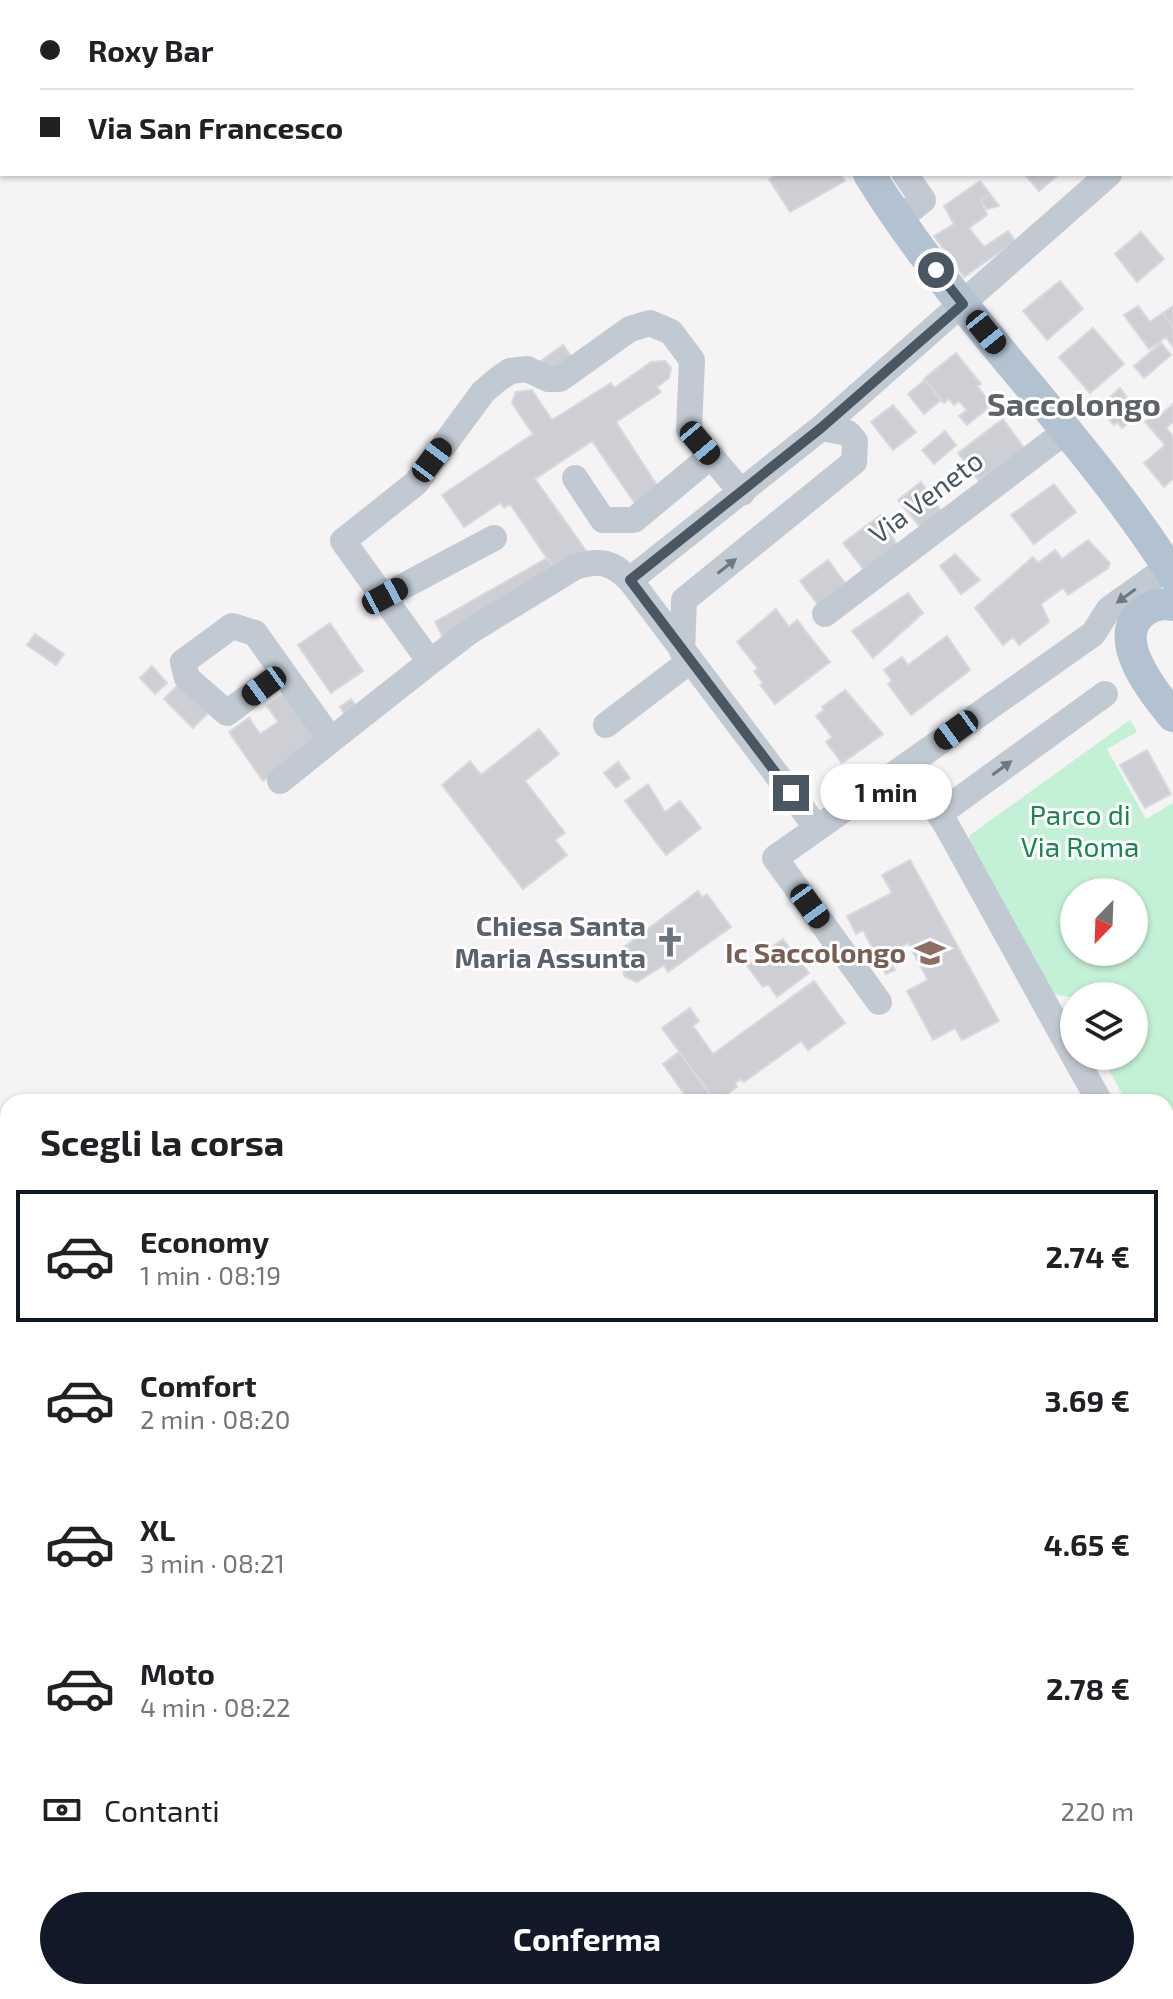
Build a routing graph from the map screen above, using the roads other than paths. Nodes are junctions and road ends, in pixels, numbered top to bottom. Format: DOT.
graph roads {
  1 [pos="870,176"];
  2 [pos="906,176"];
  3 [pos="1107,176"];
  4 [pos="899,219"];
  5 [pos="963,304"];
  6 [pos="821,428"];
  7 [pos="1066,431"];
  8 [pos="711,456"];
  9 [pos="575,478"];
  10 [pos="742,493"];
  11 [pos="494,538"];
  12 [pos="1171,571"];
  13 [pos="637,589"];
  14 [pos="385,596"];
  15 [pos="684,600"];
  16 [pos="1173,604"];
  17 [pos="825,614"];
  18 [pos="1129,633"];
  19 [pos="1093,634"];
  20 [pos="686,656"];
  21 [pos="430,662"];
  22 [pos="282,672"];
  23 [pos="1105,694"];
  24 [pos="1173,716"];
  25 [pos="606,725"];
  26 [pos="331,740"];
  27 [pos="908,765"];
  28 [pos="280,781"];
  29 [pos="944,821"];
  30 [pos="817,828"];
  31 [pos="879,1002"];
  32 [pos="1060,1031"];
  33 [pos="1082,1070"];
  34 [pos="1095,1094"];
  1 -- 4 [label="main road"];
  2 -- 4 [label="street"];
  3 -- 5 [label="street"];
  4 -- 5 [label="main road"];
  5 -- 6 [label="street"];
  5 -- 7 [label="main road"];
  6 -- 10 [label="street"];
  15 -- 6 [label="street, one-way"];
  7 -- 12 [label="main road"];
  7 -- 17 [label="street, Via Veneto"];
  8 -- 9 [label="street"];
  8 -- 10 [label="street"];
  8 -- 14 [label="street"];
  10 -- 13 [label="street"];
  11 -- 14 [label="street"];
  12 -- 19 [label="street, one-way"];
  13 -- 15 [label="street"];
  13 -- 20 [label="street"];
  13 -- 21 [label="street"];
  14 -- 21 [label="street"];
  15 -- 20 [label="street"];
  16 -- 18 [label="main road"];
  18 -- 19 [label="street"];
  18 -- 24 [label="main road"];
  19 -- 27 [label="street"];
  20 -- 25 [label="street"];
  20 -- 30 [label="street"];
  21 -- 26 [label="street"];
  22 -- 26 [label="street"];
  29 -- 23 [label="street, one-way"];
  26 -- 28 [label="street"];
  27 -- 29 [label="street"];
  27 -- 30 [label="street"];
  29 -- 32 [label="street"];
  30 -- 31 [label="street"];
  33 -- 34 [label="street"];
}
